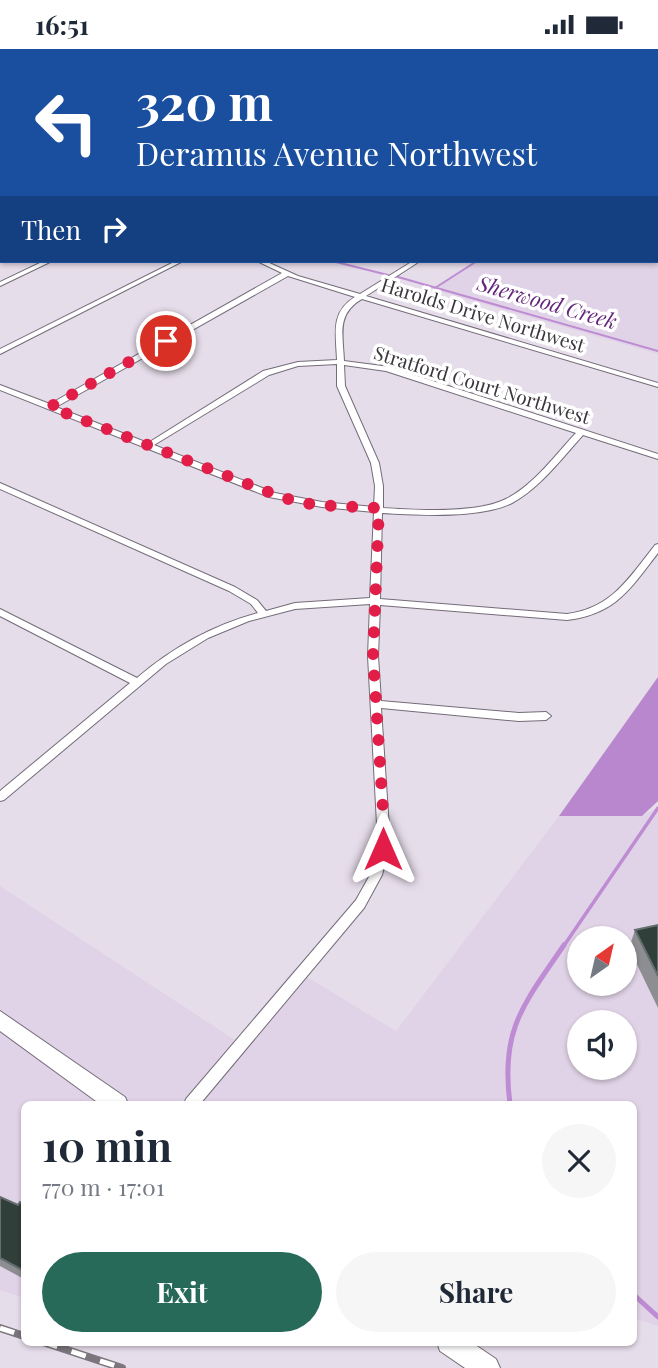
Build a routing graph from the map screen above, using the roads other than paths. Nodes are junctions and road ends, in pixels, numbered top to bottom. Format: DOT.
graph roads {
  1 [pos="45,263"];
  2 [pos="176,263"];
  3 [pos="264,263"];
  4 [pos="414,263"];
  5 [pos="286,274"];
  6 [pos="0,284"];
  7 [pos="359,296"];
  8 [pos="0,352"];
  9 [pos="340,362"];
  10 [pos="658,385"];
  11 [pos="0,387"];
  12 [pos="50,407"];
  13 [pos="582,432"];
  14 [pos="148,446"];
  15 [pos="658,457"];
  16 [pos="0,486"];
  17 [pos="379,508"];
  18 [pos="658,547"];
  19 [pos="373,601"];
  20 [pos="0,612"];
  21 [pos="264,614"];
  22 [pos="137,682"];
  23 [pos="375,704"];
  24 [pos="546,716"];
  25 [pos="0,780"];
  26 [pos="12,787"];
  27 [pos="0,797"];
  28 [pos="0,1020"];
  29 [pos="113,1101"];
  30 [pos="194,1101"];
  31 [pos="455,1346"];
  32 [pos="487,1368"];
  1 -- 6 [label="street"];
  2 -- 8 [label="street"];
  3 -- 5 [label="street, Harolds Drive Northwest"];
  4 -- 7 [label="street"];
  5 -- 7 [label="street, Harolds Drive Northwest"];
  5 -- 12 [label="street"];
  7 -- 9 [label="street"];
  7 -- 10 [label="street, Harolds Drive Northwest"];
  9 -- 13 [label="street, Stratford Court Northwest"];
  9 -- 14 [label="street, Stratford Court Northwest"];
  9 -- 17 [label="street"];
  11 -- 12 [label="street"];
  12 -- 14 [label="street"];
  13 -- 15 [label="street, Stratford Court Northwest"];
  13 -- 17 [label="street"];
  14 -- 17 [label="street"];
  16 -- 21 [label="street"];
  17 -- 19 [label="street"];
  18 -- 19 [label="street"];
  19 -- 21 [label="street"];
  19 -- 23 [label="street"];
  20 -- 22 [label="street"];
  21 -- 22 [label="street"];
  22 -- 26 [label="street"];
  23 -- 24 [label="street"];
  23 -- 30 [label="street"];
  25 -- 26 [label="street"];
  26 -- 27 [label="street"];
  28 -- 29 [label="main road"];
  31 -- 32 [label="main road"];
}
